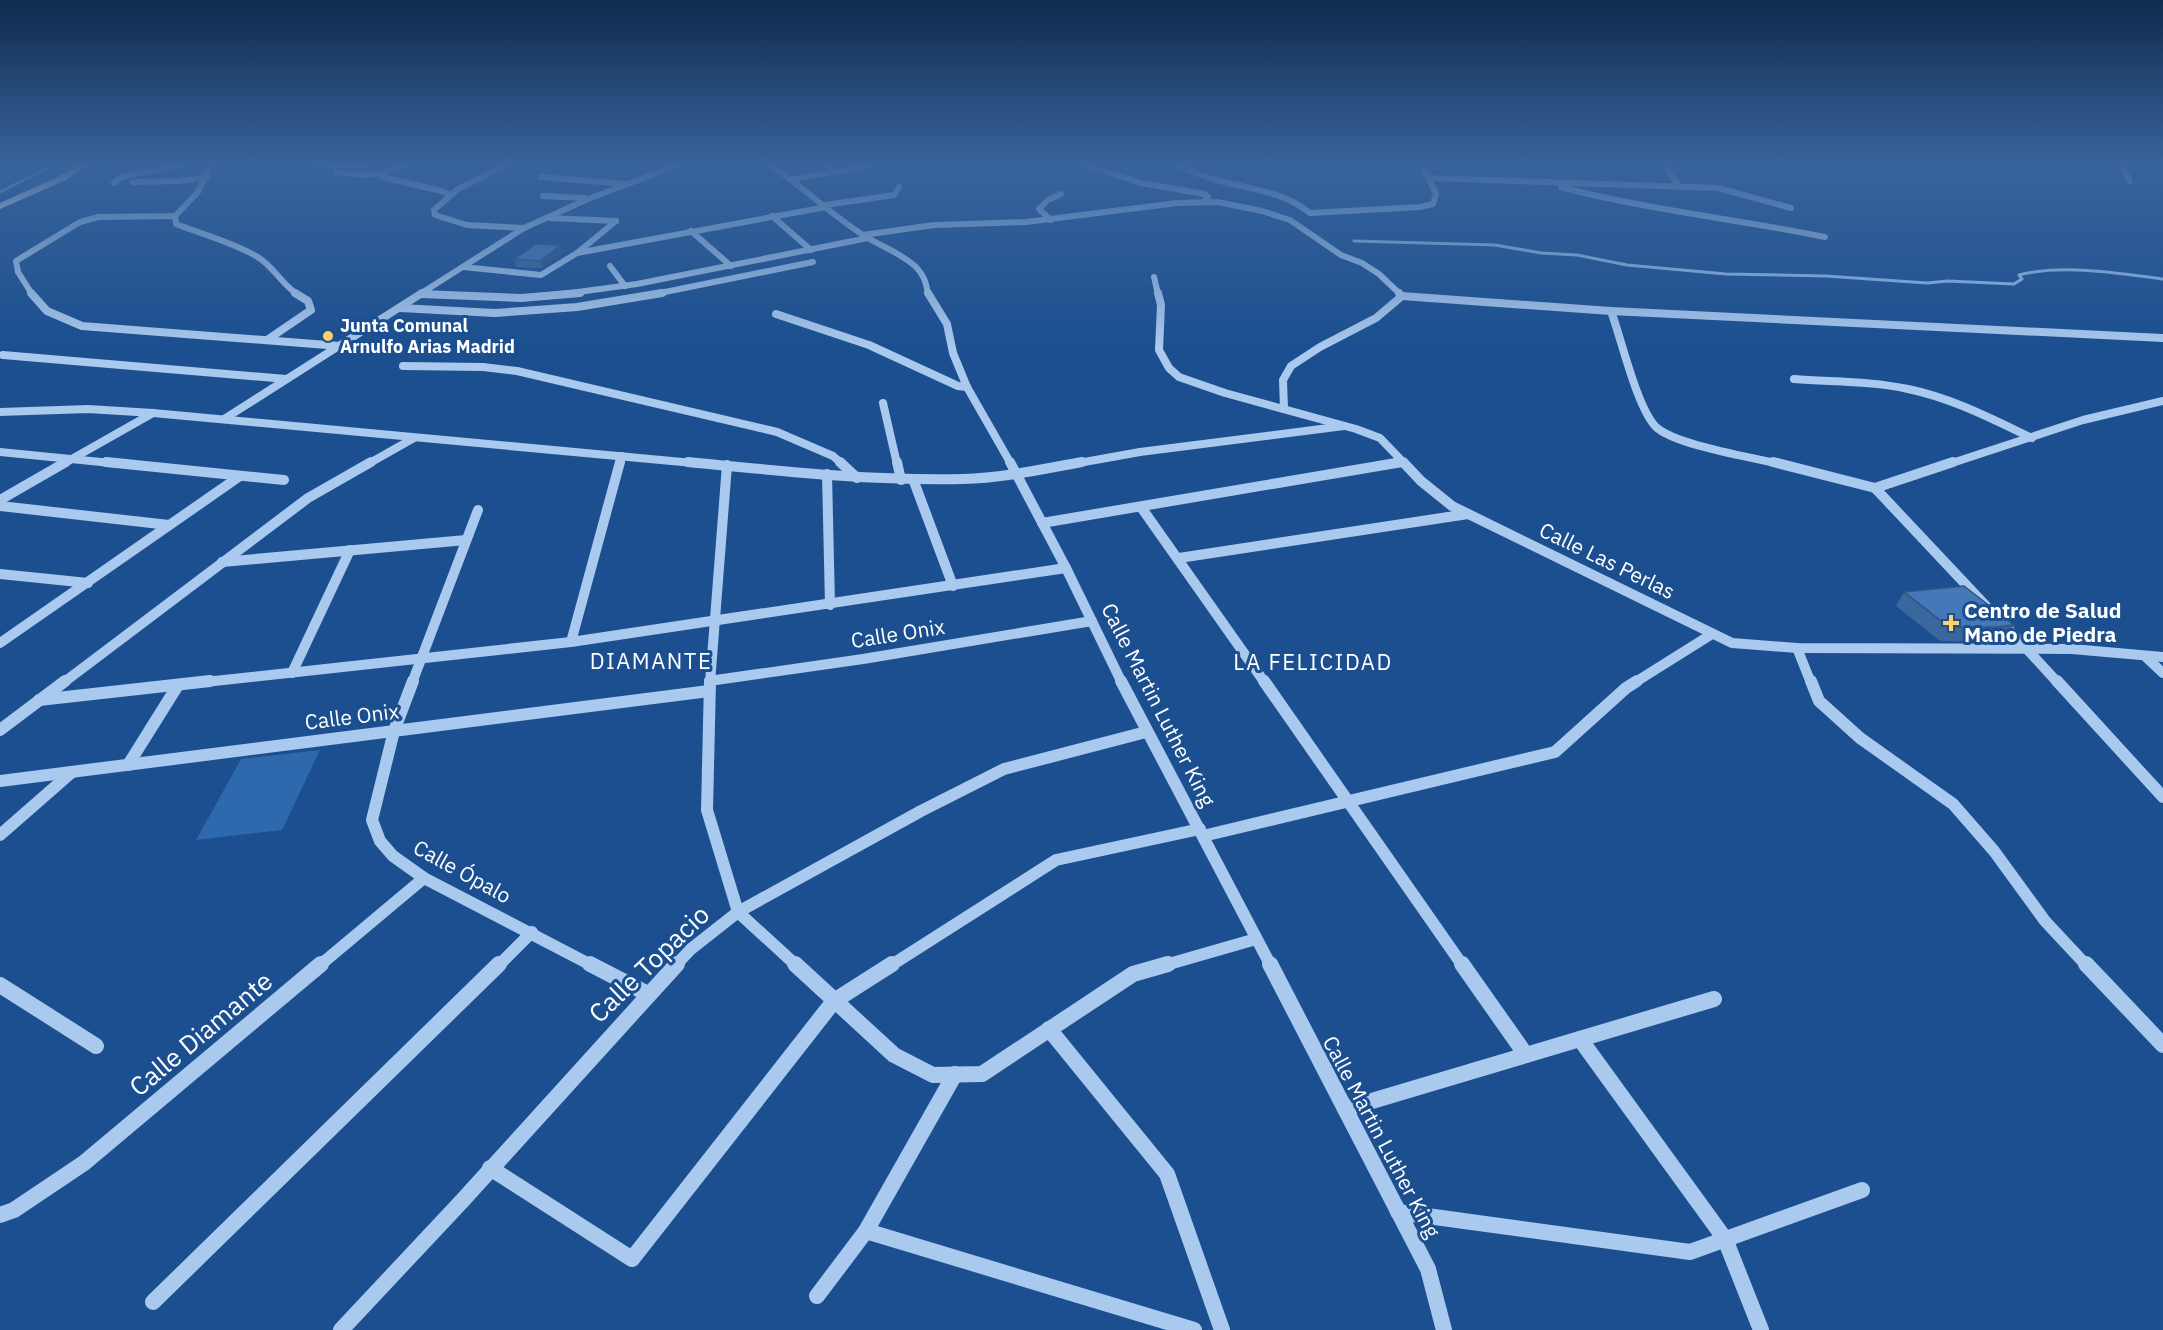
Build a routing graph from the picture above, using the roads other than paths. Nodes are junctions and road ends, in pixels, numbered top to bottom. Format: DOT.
graph roads {
  1 [pos="77,224"];
  2 [pos="176,224"];
  3 [pos="463,224"];
  4 [pos="533,224"];
  5 [pos="612,224"];
  6 [pos="728,224"];
  7 [pos="781,224"];
  8 [pos="850,224"];
  9 [pos="956,224"];
  10 [pos="1294,224"];
  11 [pos="1761,224"];
  12 [pos="524,228"];
  13 [pos="691,231"];
  14 [pos="866,236"];
  15 [pos="1825,237"];
  16 [pos="812,250"];
  17 [pos="577,253"];
  18 [pos="813,262"];
  19 [pos="610,266"];
  20 [pos="731,266"];
  21 [pos="463,267"];
  22 [pos="1154,277"];
  23 [pos="637,284"];
  24 [pos="625,286"];
  25 [pos="421,294"];
  26 [pos="647,296"];
  27 [pos="1402,296"];
  28 [pos="399,308"];
  29 [pos="1611,310"];
  30 [pos="776,314"];
  31 [pos="2163,338"];
  32 [pos="267,341"];
  33 [pos="340,346"];
  34 [pos="3,356"];
  35 [pos="403,366"];
  36 [pos="287,379"];
  37 [pos="1794,379"];
  38 [pos="967,387"];
  39 [pos="2162,401"];
  40 [pos="883,403"];
  41 [pos="1284,409"];
  42 [pos="0,412"];
  43 [pos="153,413"];
  44 [pos="223,419"];
  45 [pos="1344,426"];
  46 [pos="414,437"];
  47 [pos="2032,438"];
  48 [pos="0,452"];
  49 [pos="622,456"];
  50 [pos="74,459"];
  51 [pos="1404,462"];
  52 [pos="727,465"];
  53 [pos="827,474"];
  54 [pos="1017,474"];
  55 [pos="240,476"];
  56 [pos="857,477"];
  57 [pos="913,479"];
  58 [pos="284,480"];
  59 [pos="901,480"];
  60 [pos="1875,488"];
  61 [pos="0,500"];
  62 [pos="0,506"];
  63 [pos="1141,507"];
  64 [pos="478,510"];
  65 [pos="1468,514"];
  66 [pos="1042,523"];
  67 [pos="169,525"];
  68 [pos="466,540"];
  69 [pos="350,550"];
  70 [pos="1179,558"];
  71 [pos="222,562"];
  72 [pos="1066,568"];
  73 [pos="0,574"];
  74 [pos="88,583"];
  75 [pos="953,586"];
  76 [pos="830,605"];
  77 [pos="714,620"];
  78 [pos="1092,621"];
  79 [pos="1712,634"];
  80 [pos="571,642"];
  81 [pos="0,643"];
  82 [pos="1797,648"];
  83 [pos="2028,649"];
  84 [pos="2146,657"];
  85 [pos="2163,657"];
  86 [pos="422,659"];
  87 [pos="292,673"];
  88 [pos="2163,673"];
  89 [pos="178,685"];
  90 [pos="709,686"];
  91 [pos="39,700"];
  92 [pos="0,730"];
  93 [pos="394,731"];
  94 [pos="1146,732"];
  95 [pos="128,765"];
  96 [pos="72,772"];
  97 [pos="0,781"];
  98 [pos="2163,797"];
  99 [pos="1348,802"];
  100 [pos="1202,832"];
  101 [pos="0,835"];
  102 [pos="424,878"];
  103 [pos="738,912"];
  104 [pos="532,932"];
  105 [pos="1256,939"];
  106 [pos="0,985"];
  107 [pos="648,994"];
  108 [pos="1714,999"];
  109 [pos="834,1001"];
  110 [pos="1049,1029"];
  111 [pos="1580,1039"];
  112 [pos="2163,1045"];
  113 [pos="96,1046"];
  114 [pos="1526,1055"];
  115 [pos="955,1074"];
  116 [pos="1345,1109"];
  117 [pos="490,1168"];
  118 [pos="1862,1190"];
  119 [pos="1398,1212"];
  120 [pos="0,1215"];
  121 [pos="866,1231"];
  122 [pos="1725,1239"];
  123 [pos="817,1296"];
  124 [pos="153,1302"];
  125 [pos="341,1330"];
  126 [pos="1194,1330"];
  127 [pos="1222,1330"];
  128 [pos="1444,1330"];
  129 [pos="1761,1330"];
  1 -- 32 [label="street"];
  2 -- 32 [label="street"];
  3 -- 12 [label="street"];
  4 -- 12 [label="street"];
  5 -- 17 [label="street"];
  6 -- 13 [label="street"];
  7 -- 16 [label="street"];
  8 -- 14 [label="street, Calle Martin Luther King"];
  9 -- 14 [label="street"];
  10 -- 27 [label="street"];
  11 -- 15 [label="street"];
  12 -- 21 [label="street"];
  13 -- 17 [label="street"];
  13 -- 20 [label="street"];
  14 -- 16 [label="street"];
  14 -- 38 [label="street, Calle Martin Luther King"];
  16 -- 20 [label="street"];
  17 -- 21 [label="street"];
  18 -- 26 [label="street"];
  19 -- 24 [label="street"];
  20 -- 23 [label="street"];
  21 -- 25 [label="street"];
  22 -- 41 [label="street, Calle Las Perlas"];
  23 -- 24 [label="street"];
  23 -- 26 [label="street"];
  24 -- 25 [label="street"];
  25 -- 28 [label="street"];
  26 -- 28 [label="street"];
  27 -- 29 [label="street"];
  27 -- 41 [label="street"];
  28 -- 33 [label="street"];
  29 -- 31 [label="street"];
  29 -- 60 [label="street"];
  30 -- 38 [label="street"];
  32 -- 33 [label="street"];
  33 -- 36 [label="street"];
  34 -- 36 [label="street"];
  35 -- 56 [label="street"];
  36 -- 44 [label="street"];
  37 -- 47 [label="street"];
  38 -- 54 [label="street, Calle Martin Luther King"];
  39 -- 47 [label="street"];
  40 -- 59 [label="street"];
  41 -- 45 [label="street, Calle Las Perlas"];
  42 -- 43 [label="street"];
  43 -- 44 [label="street"];
  43 -- 50 [label="street"];
  44 -- 46 [label="street"];
  45 -- 51 [label="street, Calle Las Perlas"];
  45 -- 54 [label="street"];
  46 -- 49 [label="street"];
  46 -- 71 [label="street"];
  47 -- 60 [label="street"];
  48 -- 50 [label="street"];
  49 -- 52 [label="street"];
  49 -- 80 [label="street"];
  50 -- 55 [label="street"];
  50 -- 61 [label="street"];
  51 -- 63 [label="street"];
  51 -- 65 [label="street, Calle Las Perlas"];
  52 -- 53 [label="street"];
  52 -- 77 [label="street"];
  53 -- 56 [label="street"];
  53 -- 76 [label="street"];
  54 -- 57 [label="street"];
  54 -- 66 [label="street, Calle Martin Luther King"];
  55 -- 58 [label="street"];
  55 -- 67 [label="street"];
  56 -- 59 [label="street"];
  57 -- 59 [label="street"];
  57 -- 75 [label="street"];
  60 -- 83 [label="street"];
  62 -- 67 [label="street"];
  63 -- 66 [label="street"];
  63 -- 70 [label="street"];
  64 -- 68 [label="street, Calle Ópalo"];
  65 -- 70 [label="street"];
  65 -- 79 [label="street, Calle Las Perlas"];
  66 -- 72 [label="street, Calle Martin Luther King"];
  67 -- 74 [label="street"];
  68 -- 69 [label="street"];
  68 -- 86 [label="street, Calle Ópalo"];
  69 -- 71 [label="street"];
  69 -- 87 [label="street"];
  70 -- 99 [label="street"];
  71 -- 91 [label="street"];
  72 -- 75 [label="street"];
  72 -- 78 [label="street, Calle Martin Luther King"];
  73 -- 74 [label="street"];
  74 -- 81 [label="street"];
  75 -- 76 [label="street"];
  76 -- 77 [label="street"];
  77 -- 80 [label="street"];
  77 -- 90 [label="street"];
  78 -- 90 [label="street, Calle Onix"];
  78 -- 94 [label="street, Calle Martin Luther King"];
  79 -- 82 [label="street, Calle Las Perlas"];
  79 -- 99 [label="street"];
  80 -- 86 [label="street"];
  82 -- 83 [label="street, Calle Las Perlas"];
  82 -- 112 [label="street"];
  83 -- 84 [label="street, Calle Las Perlas"];
  83 -- 98 [label="street"];
  84 -- 85 [label="street, Calle Las Perlas"];
  84 -- 88 [label="street"];
  86 -- 87 [label="street"];
  86 -- 93 [label="street, Calle Ópalo"];
  87 -- 89 [label="street"];
  89 -- 91 [label="street"];
  89 -- 95 [label="street"];
  90 -- 93 [label="street, Calle Onix"];
  90 -- 103 [label="street"];
  91 -- 92 [label="street"];
  93 -- 95 [label="street, Calle Onix"];
  93 -- 102 [label="street, Calle Ópalo"];
  94 -- 100 [label="street, Calle Martin Luther King"];
  94 -- 103 [label="street, Calle Topacio"];
  95 -- 96 [label="street, Calle Onix"];
  96 -- 97 [label="street, Calle Onix"];
  96 -- 101 [label="street"];
  99 -- 100 [label="street"];
  99 -- 114 [label="street"];
  100 -- 105 [label="street, Calle Martin Luther King"];
  100 -- 109 [label="street"];
  102 -- 104 [label="street, Calle Ópalo"];
  102 -- 120 [label="street, Calle Diamante"];
  103 -- 107 [label="street, Calle Topacio"];
  103 -- 109 [label="street"];
  104 -- 107 [label="street, Calle Ópalo"];
  104 -- 124 [label="street"];
  105 -- 110 [label="street"];
  105 -- 116 [label="street, Calle Martin Luther King"];
  106 -- 113 [label="street"];
  107 -- 117 [label="street, Calle Topacio"];
  108 -- 111 [label="street"];
  109 -- 115 [label="street"];
  109 -- 117 [label="street"];
  110 -- 115 [label="street"];
  110 -- 127 [label="street"];
  111 -- 114 [label="street"];
  111 -- 122 [label="street"];
  114 -- 116 [label="street"];
  115 -- 121 [label="street"];
  116 -- 119 [label="street, Calle Martin Luther King"];
  117 -- 125 [label="street, Calle Topacio"];
  118 -- 122 [label="street"];
  119 -- 122 [label="street"];
  119 -- 128 [label="street, Calle Martin Luther King"];
  121 -- 123 [label="street"];
  121 -- 126 [label="street"];
  122 -- 129 [label="street"];
}
